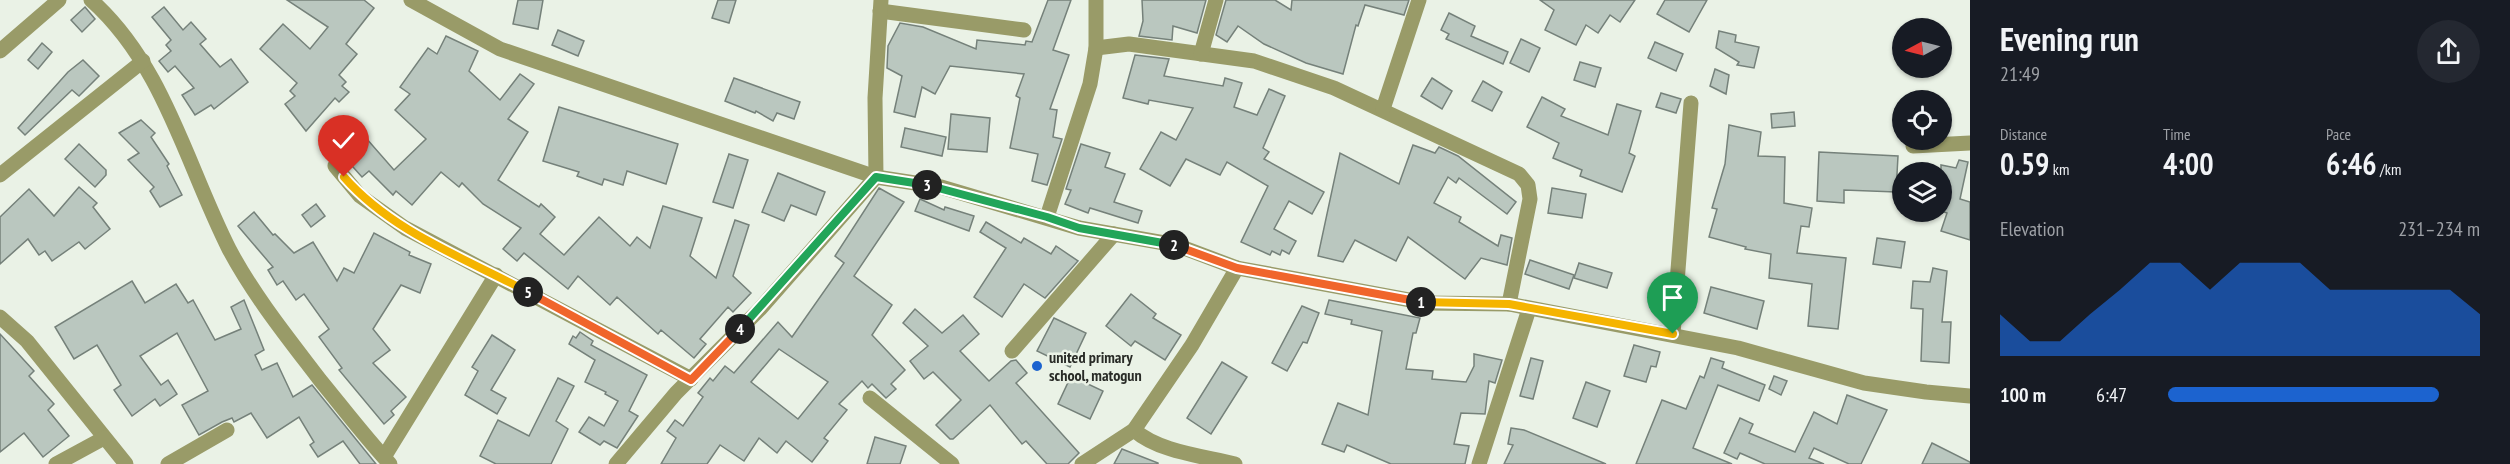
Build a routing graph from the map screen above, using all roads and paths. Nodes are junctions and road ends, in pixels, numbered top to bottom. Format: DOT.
graph roads {
  1 [pos="59,0"];
  2 [pos="91,0"];
  3 [pos="411,0"];
  4 [pos="1096,0"];
  5 [pos="1216,0"];
  6 [pos="1419,0"];
  7 [pos="880,6"];
  8 [pos="1024,30"];
  9 [pos="1096,48"];
  10 [pos="0,51"];
  11 [pos="1201,54"];
  12 [pos="143,61"];
  13 [pos="1690,103"];
  14 [pos="1383,109"];
  15 [pos="1970,143"];
  16 [pos="1952,144"];
  17 [pos="335,166"];
  18 [pos="0,175"];
  19 [pos="876,177"];
  20 [pos="1047,217"];
  21 [pos="1114,234"];
  22 [pos="1237,268"];
  23 [pos="496,275"];
  24 [pos="1509,304"];
  25 [pos="1529,309"];
  26 [pos="0,317"];
  27 [pos="1673,334"];
  28 [pos="1012,351"];
  29 [pos="691,380"];
  30 [pos="1970,396"];
  31 [pos="870,398"];
  32 [pos="227,430"];
  33 [pos="1134,430"];
  34 [pos="104,438"];
  35 [pos="387,461"];
  36 [pos="56,464"];
  37 [pos="126,464"];
  38 [pos="168,464"];
  39 [pos="616,464"];
  40 [pos="952,464"];
  41 [pos="1082,464"];
  42 [pos="1235,464"];
  43 [pos="1479,464"];
  1 -- 10 [label="street"];
  2 -- 12 [label="street"];
  3 -- 19 [label="street"];
  4 -- 9 [label="street"];
  5 -- 11 [label="street"];
  6 -- 14 [label="street"];
  7 -- 8 [label="street"];
  7 -- 19 [label="street"];
  9 -- 11 [label="street"];
  9 -- 20 [label="street"];
  11 -- 14 [label="street"];
  12 -- 18 [label="street"];
  12 -- 35 [label="street"];
  13 -- 27 [label="street"];
  14 -- 24 [label="street"];
  15 -- 16 [label="street"];
  17 -- 23 [label="street"];
  19 -- 20 [label="street"];
  19 -- 29 [label="street"];
  20 -- 21 [label="street"];
  21 -- 22 [label="street"];
  21 -- 28 [label="street"];
  22 -- 24 [label="street"];
  22 -- 33 [label="street"];
  23 -- 29 [label="street"];
  23 -- 35 [label="street"];
  24 -- 25 [label="street"];
  25 -- 27 [label="street"];
  25 -- 43 [label="street"];
  26 -- 34 [label="street"];
  27 -- 30 [label="street"];
  29 -- 39 [label="street"];
  31 -- 40 [label="street"];
  32 -- 38 [label="street"];
  33 -- 41 [label="street"];
  33 -- 42 [label="street"];
  34 -- 36 [label="street"];
  34 -- 37 [label="street"];
}
